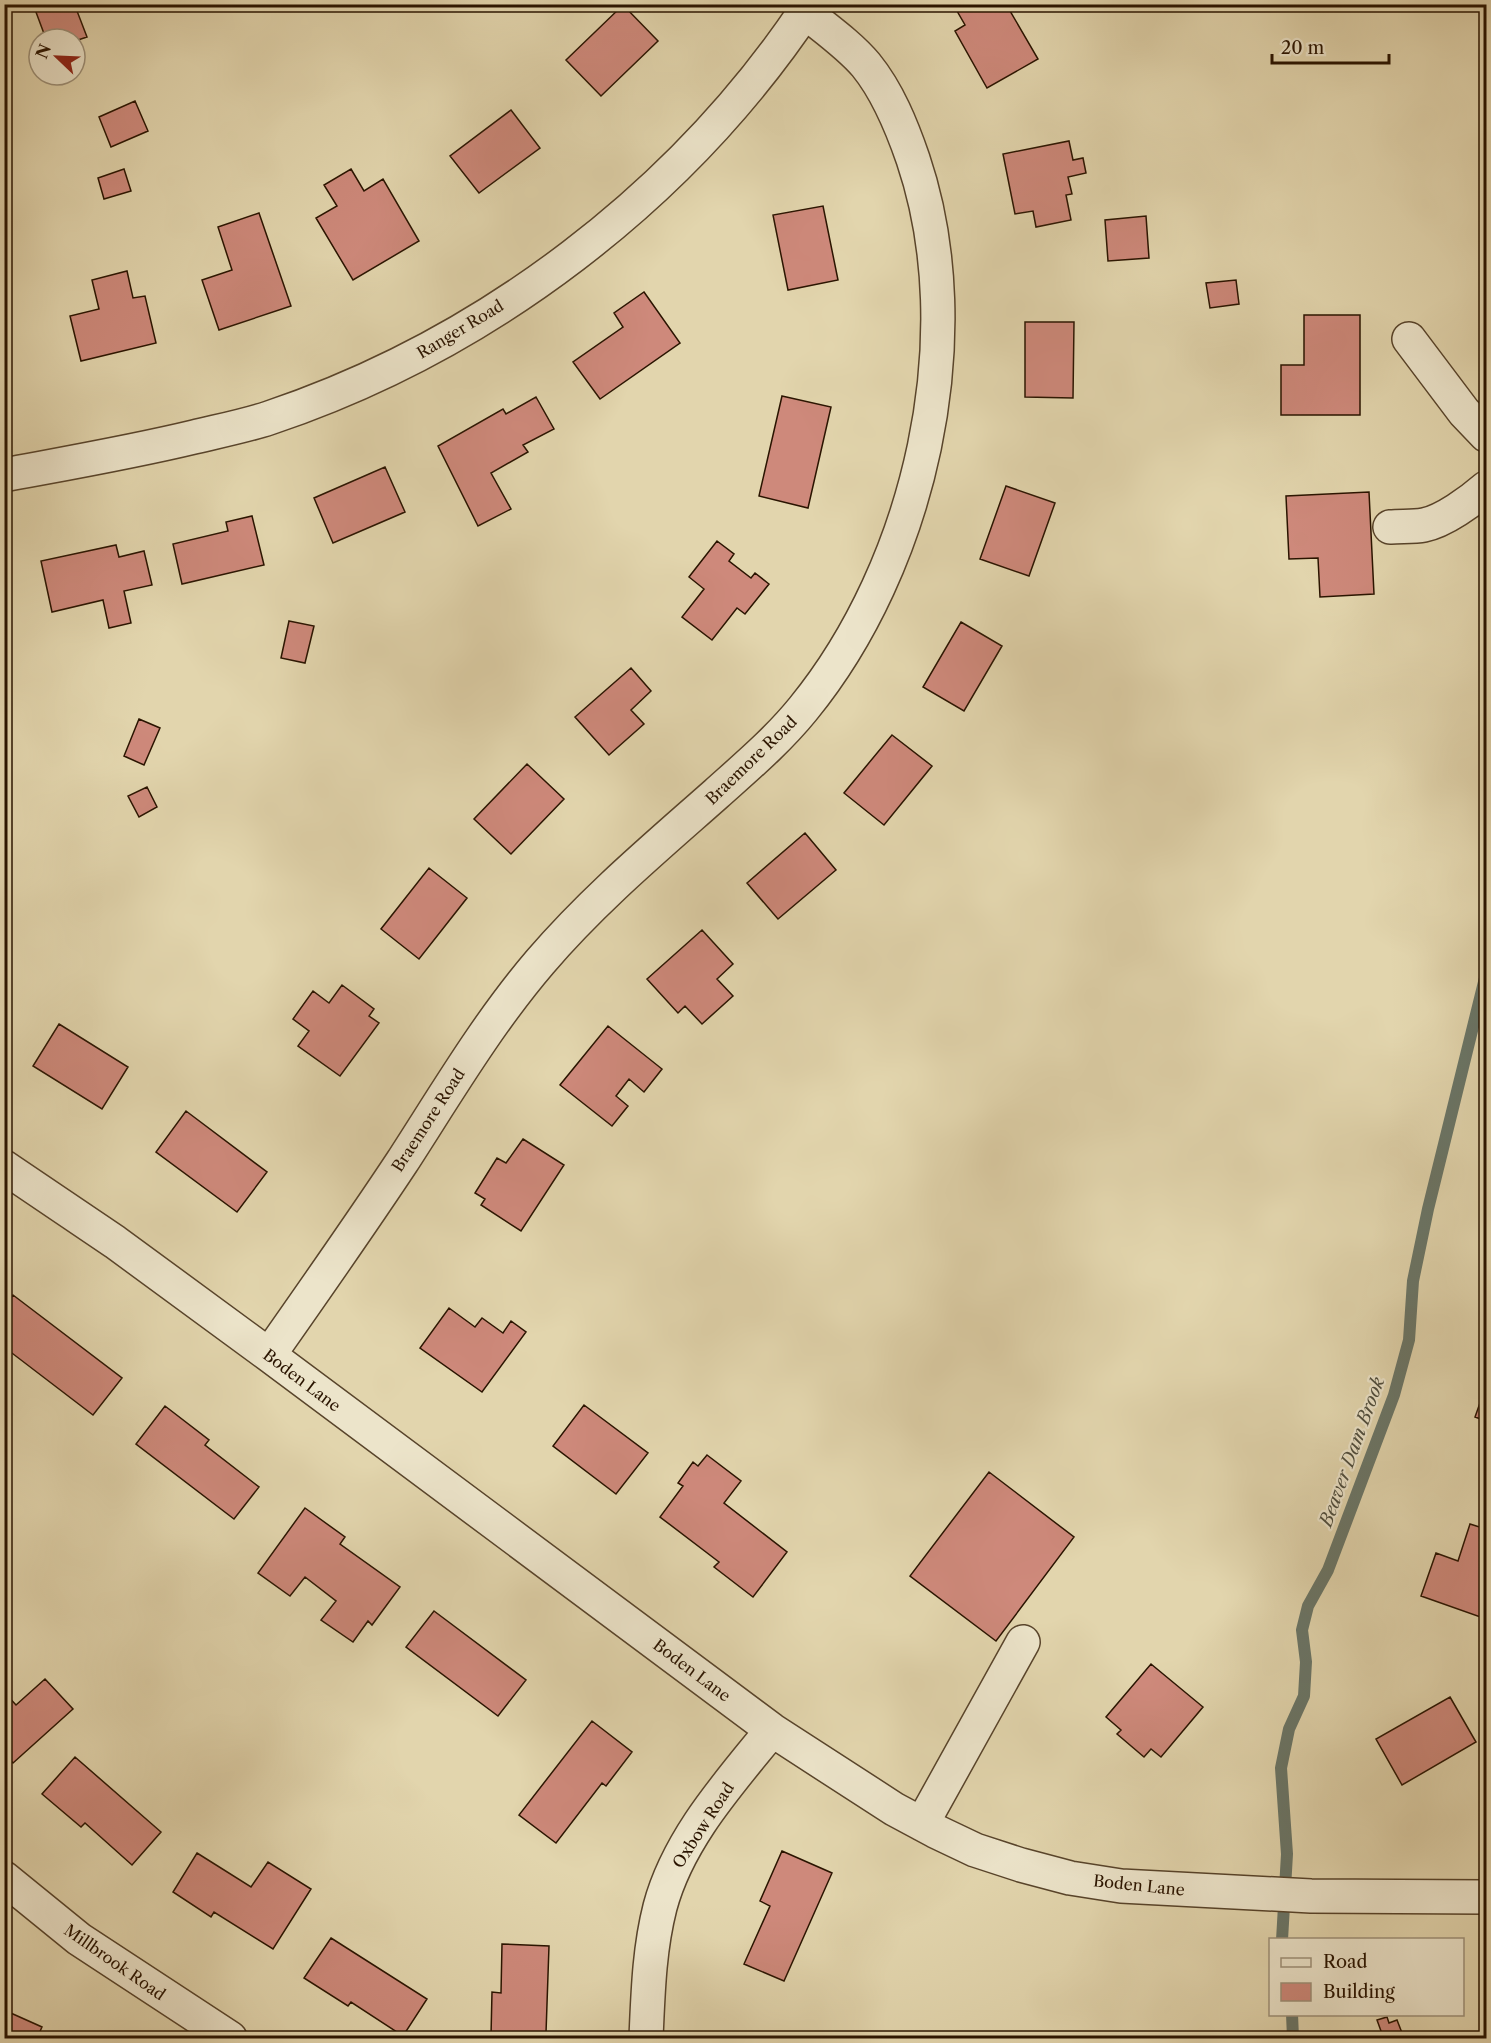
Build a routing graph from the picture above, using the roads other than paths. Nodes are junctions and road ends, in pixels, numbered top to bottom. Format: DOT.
graph roads {
  1 [pos="807,8"];
  2 [pos="1409,339"];
  3 [pos="1486,435"];
  4 [pos="4,475"];
  5 [pos="1486,488"];
  6 [pos="1390,527"];
  7 [pos="4,1167"];
  8 [pos="269,1355"];
  9 [pos="1023,1642"];
  10 [pos="772,1730"];
  11 [pos="922,1824"];
  12 [pos="4,1878"];
  13 [pos="1486,1897"];
  14 [pos="230,2038"];
  15 [pos="646,2038"];
  1 -- 4 [label="street, Ranger Road"];
  1 -- 8 [label="street, Braemore Road"];
  2 -- 3 [label="street"];
  5 -- 6 [label="street"];
  7 -- 8 [label="street, Boden Lane"];
  8 -- 10 [label="street, Boden Lane"];
  9 -- 11 [label="street"];
  10 -- 11 [label="street, Boden Lane"];
  10 -- 15 [label="street, Oxbow Road"];
  11 -- 13 [label="street, Boden Lane"];
  12 -- 14 [label="street, Millbrook Road"];
}
